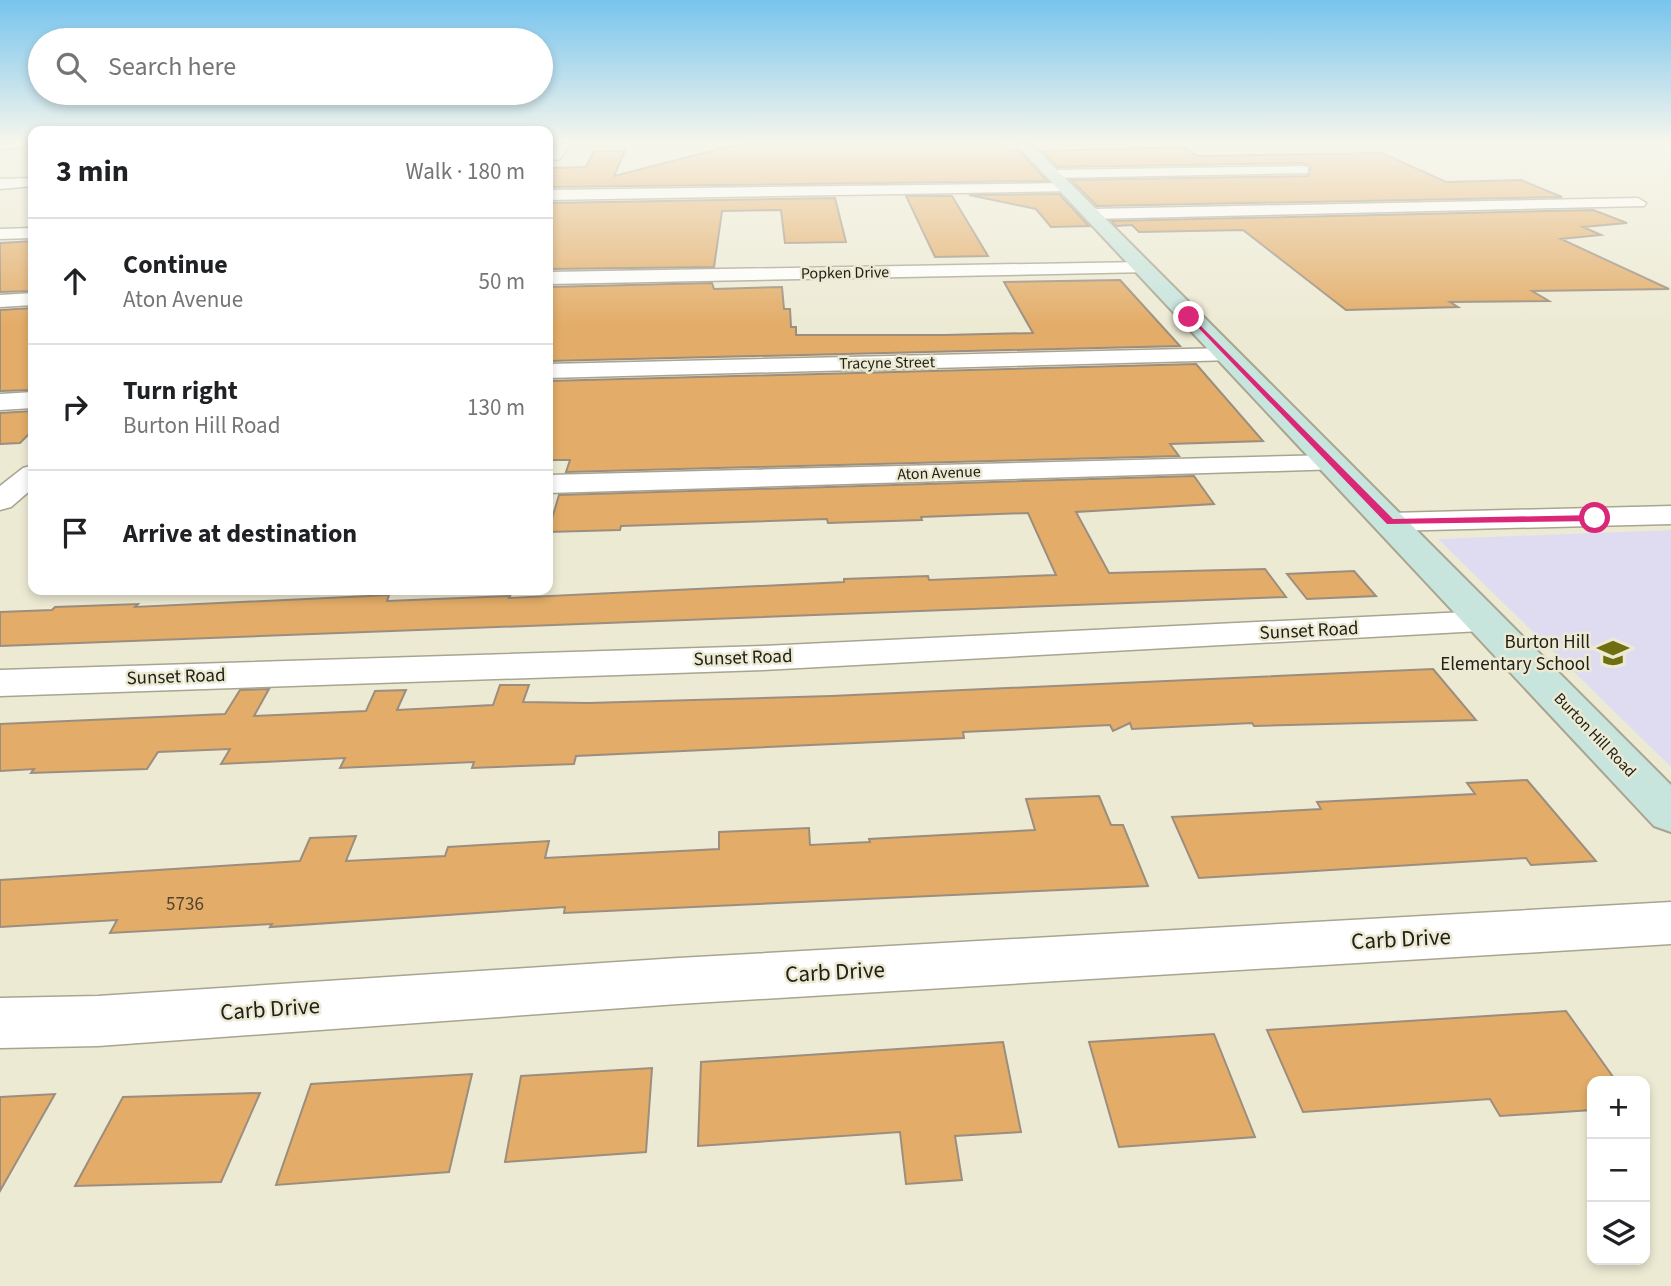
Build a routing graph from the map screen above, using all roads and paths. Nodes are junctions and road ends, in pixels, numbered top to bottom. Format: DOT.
graph roads {
  1 [pos="1081,204"];
  2 [pos="1638,204"];
  3 [pos="1091,214"];
  4 [pos="28,233"];
  5 [pos="0,234"];
  6 [pos="1143,268"];
  7 [pos="553,278"];
  8 [pos="28,299"];
  9 [pos="0,301"];
  10 [pos="1227,355"];
  11 [pos="553,371"];
  12 [pos="28,400"];
  13 [pos="0,402"];
  14 [pos="1331,463"];
  15 [pos="28,478"];
  16 [pos="553,484"];
  17 [pos="28,498"];
  18 [pos="2,500"];
  19 [pos="1671,515"];
  20 [pos="1390,522"];
  21 [pos="1486,622"];
  22 [pos="0,683"];
  23 [pos="1671,814"];
  24 [pos="1671,923"];
  25 [pos="0,1023"];
  1 -- 3 [label="street, Burton Hill Road"];
  2 -- 3 [label="street"];
  3 -- 6 [label="street, Burton Hill Road"];
  4 -- 5 [label="street"];
  6 -- 7 [label="street, Popken Drive"];
  6 -- 10 [label="street, Burton Hill Road"];
  8 -- 9 [label="street"];
  10 -- 11 [label="street, Tracyne Street"];
  10 -- 14 [label="street, Burton Hill Road"];
  12 -- 13 [label="street"];
  14 -- 16 [label="street, Aton Avenue"];
  14 -- 20 [label="street, Burton Hill Road"];
  15 -- 18 [label="street"];
  17 -- 18 [label="street"];
  19 -- 20 [label="street"];
  20 -- 21 [label="street, Burton Hill Road"];
  21 -- 22 [label="street, Sunset Road"];
  21 -- 23 [label="street, Burton Hill Road"];
  24 -- 25 [label="street, Carb Drive"];
}
